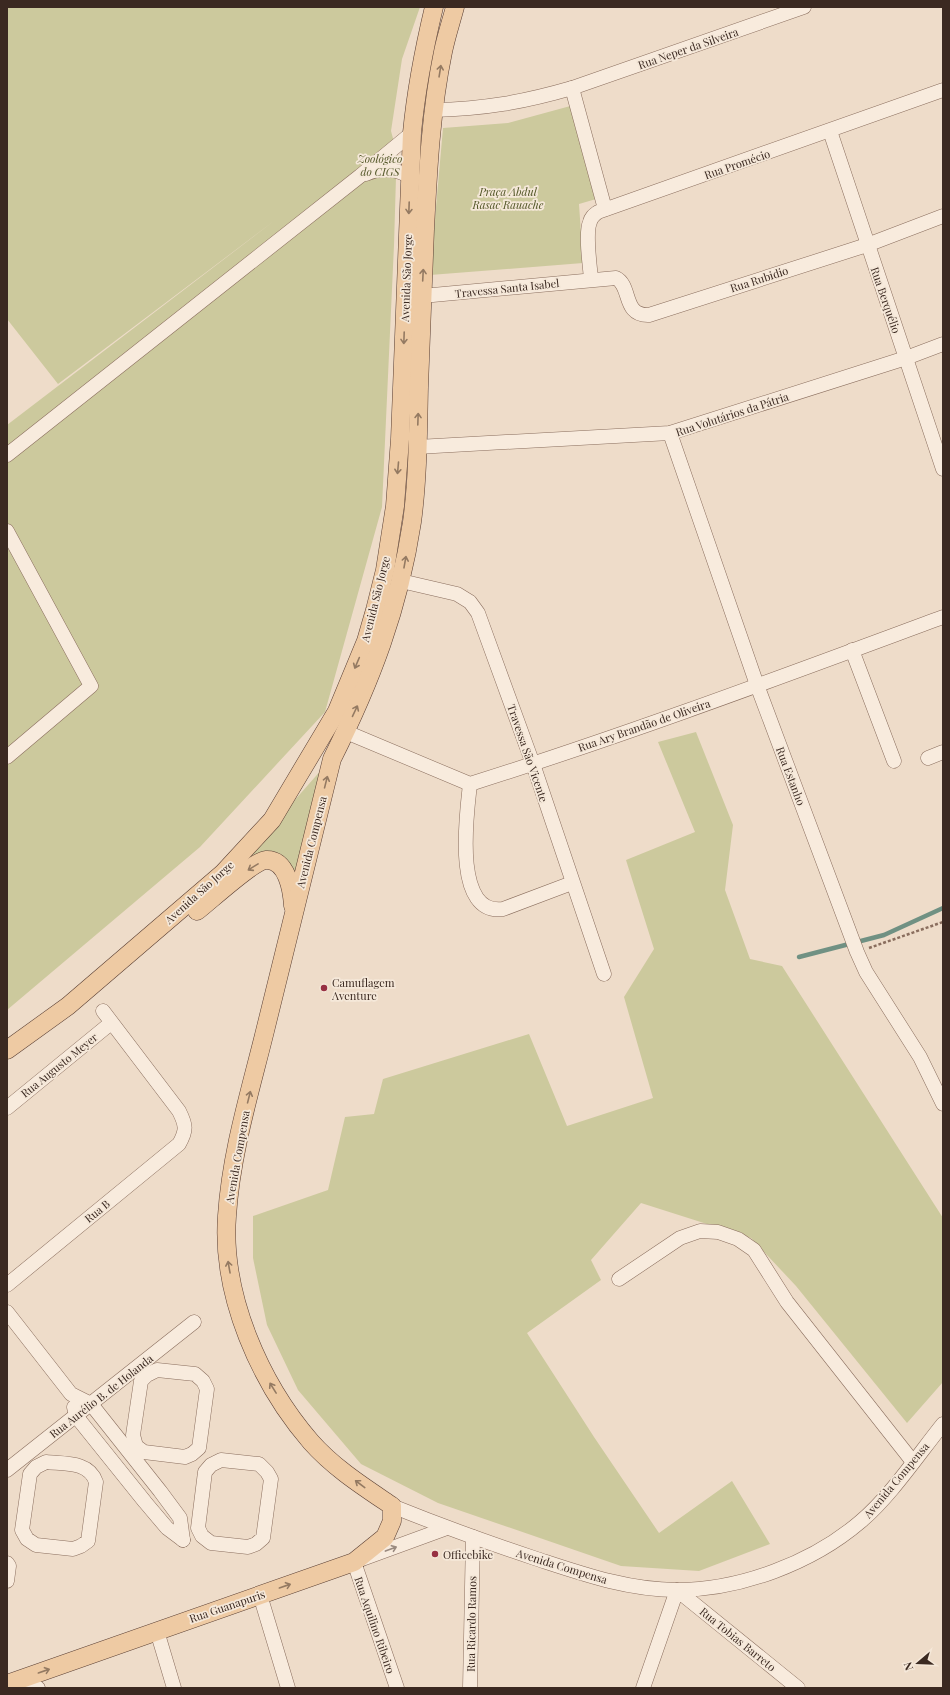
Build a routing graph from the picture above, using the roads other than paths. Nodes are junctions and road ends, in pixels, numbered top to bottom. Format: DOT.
graph roads {
  1 [pos="434,7"];
  2 [pos="455,7"];
  3 [pos="804,7"];
  4 [pos="572,88"];
  5 [pos="943,90"];
  6 [pos="434,110"];
  7 [pos="830,132"];
  8 [pos="412,133"];
  9 [pos="360,176"];
  10 [pos="410,177"];
  11 [pos="605,210"];
  12 [pos="943,216"];
  13 [pos="867,244"];
  14 [pos="591,280"];
  15 [pos="422,296"];
  16 [pos="943,344"];
  17 [pos="906,358"];
  18 [pos="670,433"];
  19 [pos="417,447"];
  20 [pos="7,455"];
  21 [pos="943,469"];
  22 [pos="7,531"];
  23 [pos="401,581"];
  24 [pos="943,617"];
  25 [pos="852,650"];
  26 [pos="757,686"];
  27 [pos="346,732"];
  28 [pos="943,752"];
  29 [pos="7,758"];
  30 [pos="928,758"];
  31 [pos="332,759"];
  32 [pos="894,761"];
  33 [pos="533,764"];
  34 [pos="470,784"];
  35 [pos="572,883"];
  36 [pos="293,914"];
  37 [pos="604,974"];
  38 [pos="103,1011"];
  39 [pos="111,1023"];
  40 [pos="7,1050"];
  41 [pos="7,1065"];
  42 [pos="943,1104"];
  43 [pos="7,1108"];
  44 [pos="619,1279"];
  45 [pos="7,1285"];
  46 [pos="7,1312"];
  47 [pos="194,1322"];
  48 [pos="144,1370"];
  49 [pos="71,1394"];
  50 [pos="91,1404"];
  51 [pos="76,1416"];
  52 [pos="943,1424"];
  53 [pos="132,1448"];
  54 [pos="192,1454"];
  55 [pos="26,1455"];
  56 [pos="112,1462"];
  57 [pos="913,1462"];
  58 [pos="36,1467"];
  59 [pos="7,1470"];
  60 [pos="205,1472"];
  61 [pos="93,1474"];
  62 [pos="392,1506"];
  63 [pos="447,1528"];
  64 [pos="473,1537"];
  65 [pos="183,1540"];
  66 [pos="211,1543"];
  67 [pos="354,1562"];
  68 [pos="7,1563"];
  69 [pos="7,1581"];
  70 [pos="677,1590"];
  71 [pos="260,1595"];
  72 [pos="157,1631"];
  73 [pos="15,1681"];
  74 [pos="38,1688"];
  75 [pos="174,1688"];
  76 [pos="288,1688"];
  77 [pos="397,1688"];
  78 [pos="470,1688"];
  79 [pos="644,1688"];
  80 [pos="798,1688"];
  1 -- 8 [label="main road, Avenida São Jorge"];
  6 -- 2 [label="main road, Avenida São Jorge, one-way"];
  3 -- 4 [label="street, Rua Neper da Silveira"];
  4 -- 6 [label="street, Rua Neper da Silveira"];
  4 -- 11 [label="street"];
  5 -- 7 [label="street, Rua Promécio"];
  15 -- 6 [label="main road, Avenida São Jorge, one-way"];
  7 -- 11 [label="street, Rua Promécio"];
  7 -- 13 [label="street, Rua Berquélio"];
  8 -- 9 [label="street"];
  8 -- 10 [label="main road, Avenida São Jorge"];
  9 -- 10 [label="street"];
  9 -- 20 [label="street"];
  10 -- 40 [label="main road, Avenida São Jorge, one-way"];
  11 -- 14 [label="street, Rua Promécio"];
  12 -- 13 [label="street, Rua Rubidio"];
  13 -- 14 [label="street, Rua Rubidio"];
  13 -- 17 [label="street, Rua Berquélio"];
  14 -- 15 [label="street, Travessa Santa Isabel"];
  19 -- 15 [label="main road, Avenida São Jorge, one-way"];
  16 -- 17 [label="street, Rua Volutários da Pátria"];
  17 -- 18 [label="street, Rua Volutários da Pátria"];
  17 -- 21 [label="street, Rua Berquélio"];
  18 -- 19 [label="street, Rua Volutários da Pátria"];
  18 -- 26 [label="street, Rua Estanho"];
  23 -- 19 [label="main road, Avenida São Jorge, one-way"];
  22 -- 29 [label="street"];
  27 -- 23 [label="main road, Avenida São Jorge, one-way"];
  23 -- 33 [label="street, Travessa São Vicente"];
  24 -- 25 [label="street, Rua Ary Brandão de Oliveira"];
  25 -- 26 [label="street, Rua Ary Brandão de Oliveira"];
  25 -- 32 [label="street"];
  26 -- 33 [label="street, Rua Ary Brandão de Oliveira"];
  26 -- 42 [label="street, Rua Estanho"];
  27 -- 31 [label="main road, Avenida São Jorge"];
  27 -- 34 [label="street"];
  28 -- 30 [label="street"];
  36 -- 31 [label="main road, Avenida Compensa, one-way"];
  33 -- 34 [label="street, Rua Ary Brandão de Oliveira"];
  33 -- 35 [label="street, Travessa São Vicente"];
  34 -- 35 [label="street"];
  35 -- 37 [label="street, Travessa São Vicente"];
  36 -- 41 [label="main road, one-way"];
  62 -- 36 [label="main road, Avenida Compensa, one-way"];
  38 -- 39 [label="street"];
  39 -- 43 [label="street, Rua Augusto Meyer"];
  39 -- 45 [label="street, Rua B"];
  44 -- 57 [label="street"];
  46 -- 49 [label="street"];
  47 -- 48 [label="street, Rua Aurélio B. de Holanda"];
  48 -- 50 [label="street, Rua Aurélio B. de Holanda"];
  48 -- 53 [label="street"];
  48 -- 54 [label="street"];
  49 -- 50 [label="street"];
  49 -- 51 [label="street"];
  50 -- 51 [label="street, Rua Aurélio B. de Holanda"];
  50 -- 53 [label="street"];
  51 -- 55 [label="street, Rua Aurélio B. de Holanda"];
  51 -- 56 [label="street"];
  52 -- 57 [label="street, Avenida Compensa"];
  53 -- 54 [label="street"];
  53 -- 56 [label="street"];
  53 -- 65 [label="street"];
  54 -- 60 [label="street"];
  55 -- 58 [label="street"];
  55 -- 59 [label="street, Rua Aurélio B. de Holanda"];
  56 -- 61 [label="street"];
  56 -- 65 [label="street"];
  57 -- 70 [label="street, Avenida Compensa"];
  58 -- 61 [label="street"];
  58 -- 61 [label="street"];
  60 -- 66 [label="street"];
  60 -- 66 [label="street"];
  62 -- 63 [label="street, Avenida Compensa"];
  62 -- 67 [label="main road"];
  63 -- 64 [label="street, Avenida Compensa"];
  67 -- 63 [label="street, Rua Guanapuris, one-way"];
  64 -- 70 [label="street, Avenida Compensa"];
  64 -- 78 [label="street, Rua Ricardo Ramos"];
  65 -- 66 [label="street"];
  71 -- 67 [label="main road, Rua Guanapuris, one-way"];
  67 -- 77 [label="street, Rua Aquilino Ribeiro"];
  68 -- 69 [label="street"];
  70 -- 79 [label="street"];
  70 -- 80 [label="street, Rua Tobias Barreto"];
  71 -- 72 [label="main road, Rua Guanapuris"];
  71 -- 76 [label="street"];
  73 -- 72 [label="main road, Rua Guanapuris, one-way"];
  72 -- 75 [label="street"];
  73 -- 74 [label="street"];
}
